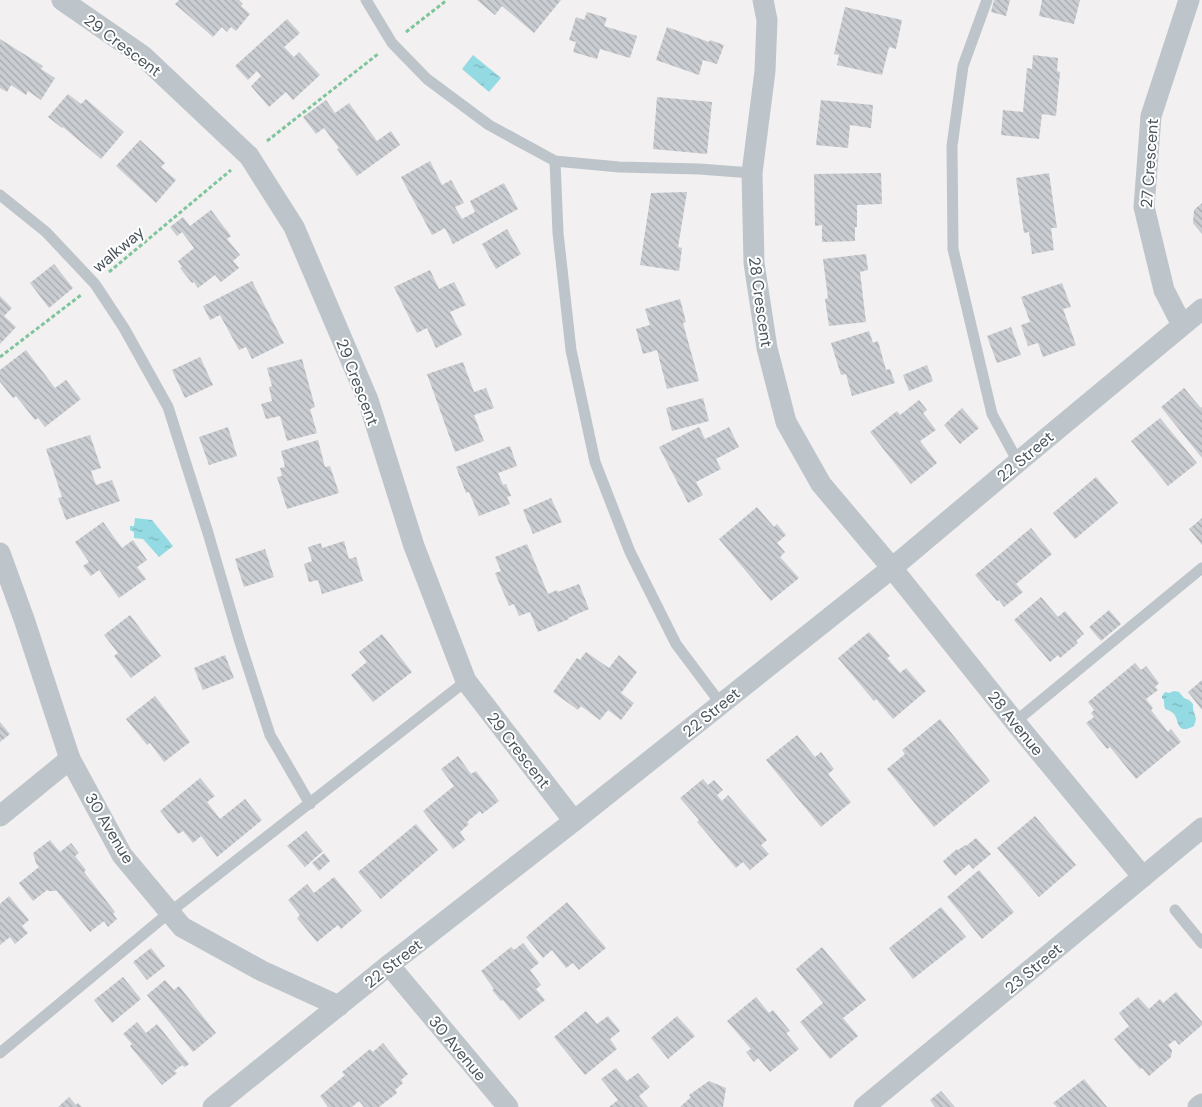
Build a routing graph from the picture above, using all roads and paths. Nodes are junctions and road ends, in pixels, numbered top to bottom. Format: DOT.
graph roads {
  1 [pos="62,0"];
  2 [pos="366,0"];
  3 [pos="447,0"];
  4 [pos="763,0"];
  5 [pos="987,0"];
  6 [pos="1189,0"];
  7 [pos="392,43"];
  8 [pos="249,156"];
  9 [pos="555,161"];
  10 [pos="752,173"];
  11 [pos="0,195"];
  12 [pos="95,284"];
  13 [pos="1202,309"];
  14 [pos="1182,325"];
  15 [pos="0,357"];
  16 [pos="1018,462"];
  17 [pos="0,553"];
  18 [pos="892,568"];
  19 [pos="1202,568"];
  20 [pos="4,581"];
  21 [pos="466,681"];
  22 [pos="720,704"];
  23 [pos="1015,722"];
  24 [pos="70,759"];
  25 [pos="310,804"];
  26 [pos="0,816"];
  27 [pos="574,821"];
  28 [pos="1202,828"];
  29 [pos="1143,877"];
  30 [pos="1175,910"];
  31 [pos="170,912"];
  32 [pos="1202,943"];
  33 [pos="389,965"];
  34 [pos="339,1006"];
  35 [pos="0,1053"];
  36 [pos="1202,1104"];
  37 [pos="213,1107"];
  38 [pos="508,1107"];
  39 [pos="864,1107"];
  40 [pos="1198,1107"];
  1 -- 8 [label="street, 29 Crescent"];
  2 -- 7 [label="lane"];
  3 -- 7 [label="path, walkway"];
  4 -- 10 [label="street, 28 Crescent"];
  5 -- 16 [label="lane"];
  6 -- 14 [label="street, 27 Crescent"];
  7 -- 8 [label="path, walkway"];
  7 -- 9 [label="lane"];
  8 -- 12 [label="path, walkway"];
  8 -- 21 [label="street, 29 Crescent"];
  9 -- 10 [label="lane"];
  9 -- 22 [label="lane"];
  10 -- 18 [label="street, 28 Crescent"];
  11 -- 12 [label="lane"];
  12 -- 15 [label="path, walkway"];
  12 -- 25 [label="lane"];
  13 -- 14 [label="street, 22 Street"];
  14 -- 16 [label="street, 22 Street"];
  16 -- 18 [label="street, 22 Street"];
  17 -- 20 [label="street, 30 Avenue"];
  18 -- 22 [label="street, 22 Street"];
  18 -- 23 [label="street, 28 Avenue"];
  19 -- 23 [label="lane"];
  20 -- 24 [label="street, 30 Avenue"];
  21 -- 25 [label="lane"];
  21 -- 27 [label="street, 29 Crescent"];
  22 -- 27 [label="street, 22 Street"];
  23 -- 29 [label="street, 28 Avenue"];
  24 -- 26 [label="street"];
  24 -- 31 [label="street, 30 Avenue"];
  25 -- 31 [label="lane"];
  27 -- 33 [label="street, 22 Street"];
  28 -- 29 [label="street, 23 Street"];
  29 -- 39 [label="street, 23 Street"];
  30 -- 32 [label="lane"];
  31 -- 34 [label="street, 30 Avenue"];
  31 -- 35 [label="lane"];
  33 -- 34 [label="street, 22 Street"];
  33 -- 38 [label="street, 30 Avenue"];
  34 -- 37 [label="street, 22 Street"];
  36 -- 40 [label="street"];
}
